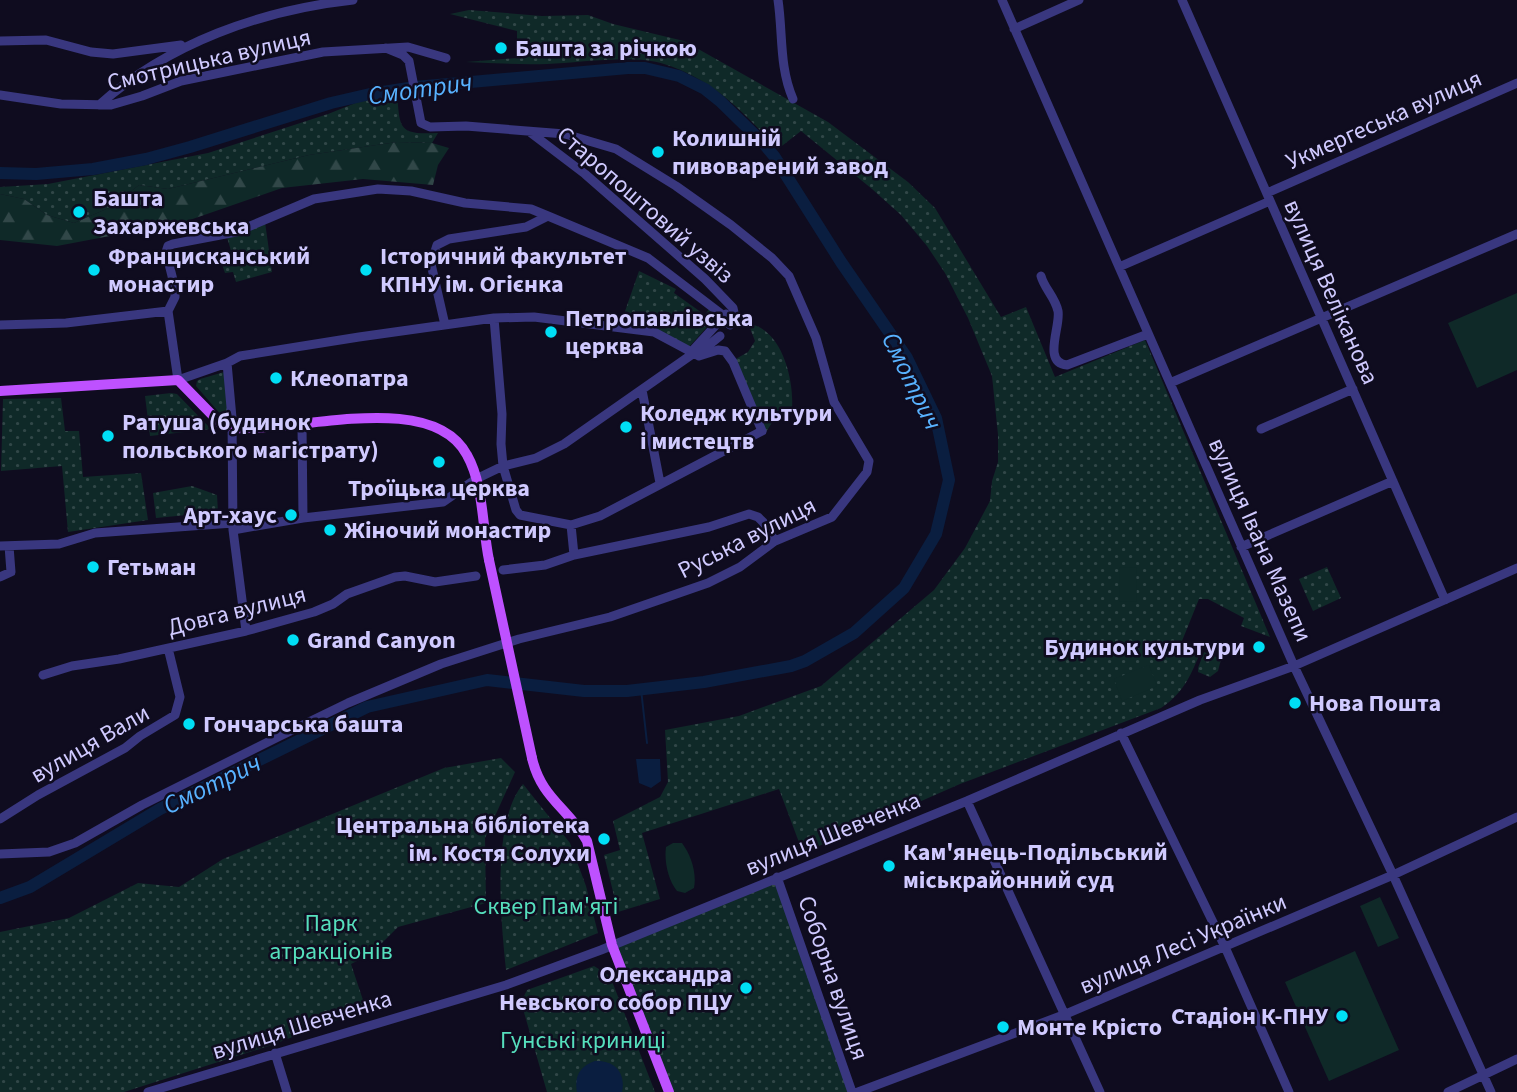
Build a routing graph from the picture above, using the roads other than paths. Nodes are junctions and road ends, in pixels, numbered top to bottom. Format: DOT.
graph roads {
  1 [pos="353,0"];
  2 [pos="778,0"];
  3 [pos="1002,0"];
  4 [pos="1079,0"];
  5 [pos="1182,0"];
  6 [pos="1014,29"];
  7 [pos="0,41"];
  8 [pos="195,43"];
  9 [pos="386,48"];
  10 [pos="446,58"];
  11 [pos="1517,83"];
  12 [pos="0,95"];
  13 [pos="793,99"];
  14 [pos="99,104"];
  15 [pos="530,132"];
  16 [pos="1268,197"];
  17 [pos="548,216"];
  18 [pos="1517,234"];
  19 [pos="1119,267"];
  20 [pos="1041,276"];
  21 [pos="167,311"];
  22 [pos="495,318"];
  23 [pos="1322,318"];
  24 [pos="727,320"];
  25 [pos="0,325"];
  26 [pos="445,325"];
  27 [pos="1148,334"];
  28 [pos="720,336"];
  29 [pos="694,353"];
  30 [pos="227,363"];
  31 [pos="177,380"];
  32 [pos="1170,383"];
  33 [pos="1353,389"];
  34 [pos="642,390"];
  35 [pos="0,391"];
  36 [pos="302,424"];
  37 [pos="232,427"];
  38 [pos="1261,429"];
  39 [pos="503,466"];
  40 [pos="476,480"];
  41 [pos="1393,481"];
  42 [pos="660,483"];
  43 [pos="303,518"];
  44 [pos="571,525"];
  45 [pos="233,527"];
  46 [pos="775,541"];
  47 [pos="4,546"];
  48 [pos="1241,547"];
  49 [pos="574,555"];
  50 [pos="1517,568"];
  51 [pos="503,570"];
  52 [pos="476,576"];
  53 [pos="0,577"];
  54 [pos="1445,600"];
  55 [pos="246,631"];
  56 [pos="168,648"];
  57 [pos="1294,666"];
  58 [pos="44,675"];
  59 [pos="1121,733"];
  60 [pos="967,802"];
  61 [pos="1517,817"];
  62 [pos="0,819"];
  63 [pos="0,854"];
  64 [pos="1393,875"];
  65 [pos="777,877"];
  66 [pos="612,945"];
  67 [pos="1225,947"];
  68 [pos="1066,1014"];
  69 [pos="275,1053"];
  70 [pos="1517,1059"];
  71 [pos="1483,1075"];
  72 [pos="148,1092"];
  73 [pos="287,1092"];
  74 [pos="669,1092"];
  75 [pos="852,1092"];
  76 [pos="858,1092"];
  77 [pos="1100,1092"];
  78 [pos="1289,1092"];
  79 [pos="1448,1092"];
  80 [pos="1491,1092"];
  1 -- 8 [label="street"];
  2 -- 13 [label="street"];
  3 -- 6 [label="street, вулиця Івана Мазепи"];
  4 -- 6 [label="street"];
  5 -- 16 [label="street, вулиця Веліканова"];
  6 -- 19 [label="street, вулиця Івана Мазепи"];
  7 -- 8 [label="street"];
  8 -- 14 [label="street"];
  9 -- 10 [label="street, Смотрицька вулиця"];
  9 -- 14 [label="street, Смотрицька вулиця"];
  9 -- 15 [label="street, Руська вулиця"];
  11 -- 16 [label="street, Укмергеська вулиця"];
  12 -- 14 [label="street, Смотрицька вулиця"];
  15 -- 24 [label="street, Старопоштовий узвіз"];
  15 -- 46 [label="street, Руська вулиця"];
  16 -- 19 [label="street, Укмергеська вулиця"];
  16 -- 23 [label="street, вулиця Веліканова"];
  17 -- 21 [label="street"];
  17 -- 24 [label="street"];
  17 -- 26 [label="street"];
  18 -- 23 [label="street"];
  19 -- 27 [label="street, вулиця Івана Мазепи"];
  20 -- 27 [label="street"];
  21 -- 25 [label="street"];
  21 -- 31 [label="street"];
  22 -- 26 [label="street"];
  22 -- 29 [label="street"];
  22 -- 39 [label="street"];
  23 -- 32 [label="street"];
  23 -- 33 [label="street, вулиця Веліканова"];
  24 -- 29 [label="street"];
  26 -- 30 [label="street"];
  27 -- 32 [label="street, вулиця Івана Мазепи"];
  28 -- 29 [label="street"];
  29 -- 34 [label="street"];
  29 -- 42 [label="street"];
  30 -- 31 [label="street"];
  30 -- 37 [label="street"];
  31 -- 35 [label="main road"];
  31 -- 37 [label="main road"];
  32 -- 48 [label="street, вулиця Івана Мазепи"];
  33 -- 38 [label="street"];
  33 -- 41 [label="street, вулиця Веліканова"];
  34 -- 39 [label="street"];
  34 -- 42 [label="street"];
  36 -- 37 [label="main road"];
  36 -- 40 [label="main road"];
  36 -- 43 [label="street"];
  37 -- 45 [label="street"];
  39 -- 40 [label="street"];
  39 -- 44 [label="street"];
  40 -- 43 [label="street"];
  40 -- 66 [label="main road, bridge"];
  41 -- 48 [label="street"];
  41 -- 54 [label="street, вулиця Веліканова"];
  42 -- 44 [label="street"];
  43 -- 45 [label="street"];
  44 -- 49 [label="street"];
  45 -- 47 [label="street"];
  45 -- 55 [label="street"];
  46 -- 49 [label="street"];
  46 -- 63 [label="street, Руська вулиця"];
  47 -- 53 [label="street"];
  48 -- 57 [label="street, вулиця Івана Мазепи"];
  49 -- 51 [label="street"];
  50 -- 54 [label="street, вулиця Шевченка"];
  52 -- 55 [label="street, Довга вулиця"];
  54 -- 57 [label="street, вулиця Шевченка"];
  55 -- 56 [label="street, Довга вулиця"];
  56 -- 58 [label="street, Довга вулиця"];
  56 -- 62 [label="street, вулиця Вали"];
  57 -- 59 [label="street, вулиця Шевченка"];
  57 -- 64 [label="street, вулиця Івана Мазепи"];
  59 -- 60 [label="street, вулиця Шевченка"];
  59 -- 67 [label="street"];
  60 -- 65 [label="street, вулиця Шевченка"];
  60 -- 68 [label="street"];
  61 -- 64 [label="street, вулиця Лесі Українки"];
  64 -- 67 [label="street, вулиця Лесі Українки"];
  64 -- 71 [label="street, вулиця Івана Мазепи"];
  65 -- 66 [label="street, вулиця Шевченка"];
  65 -- 75 [label="street, Соборна вулиця"];
  66 -- 69 [label="street, вулиця Шевченка"];
  66 -- 74 [label="main road"];
  67 -- 68 [label="street, вулиця Лесі Українки"];
  67 -- 78 [label="street"];
  68 -- 76 [label="street, вулиця Лесі Українки"];
  68 -- 77 [label="street"];
  69 -- 72 [label="street, вулиця Шевченка"];
  69 -- 73 [label="street"];
  70 -- 71 [label="street"];
  71 -- 79 [label="street"];
  71 -- 80 [label="street, вулиця Івана Мазепи"];
}
